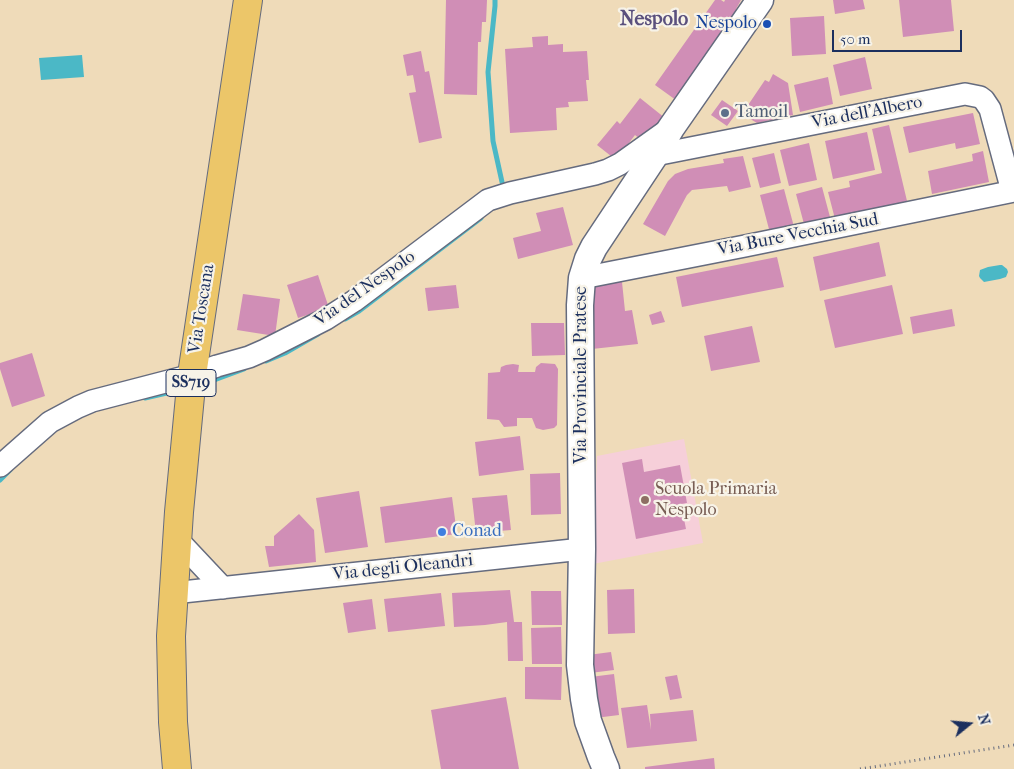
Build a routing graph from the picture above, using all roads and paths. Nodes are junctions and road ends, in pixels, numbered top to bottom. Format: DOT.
graph roads {
  1 [pos="248,0"];
  2 [pos="760,0"];
  3 [pos="671,128"];
  4 [pos="655,155"];
  5 [pos="1013,191"];
  6 [pos="582,278"];
  7 [pos="192,375"];
  8 [pos="0,466"];
  9 [pos="176,538"];
  10 [pos="582,548"];
  11 [pos="223,588"];
  12 [pos="173,593"];
  13 [pos="1014,745"];
  14 [pos="177,769"];
  15 [pos="606,769"];
  16 [pos="860,769"];
  1 -- 7 [label="main road, Via Toscana / SS719"];
  2 -- 3 [label="street, Via Provinciale Pratese"];
  3 -- 4 [label="street, Via Provinciale Pratese"];
  3 -- 7 [label="street, Via del Nespolo"];
  4 -- 5 [label="street, Via dell'Albero"];
  4 -- 6 [label="street, Via Provinciale Pratese"];
  5 -- 6 [label="street, Via Bure Vecchia Sud"];
  6 -- 10 [label="street, Via Provinciale Pratese"];
  7 -- 8 [label="street, Via del Nespolo"];
  7 -- 9 [label="main road, Via Toscana / SS719"];
  9 -- 11 [label="street"];
  9 -- 12 [label="main road, Via Toscana / SS719"];
  10 -- 11 [label="street, Via degli Oleandri"];
  10 -- 15 [label="street, Via Provinciale Pratese"];
  11 -- 12 [label="street, Via degli Oleandri"];
  12 -- 14 [label="main road, Via Toscana / SS719"];
  13 -- 16 [label="path"];
}
